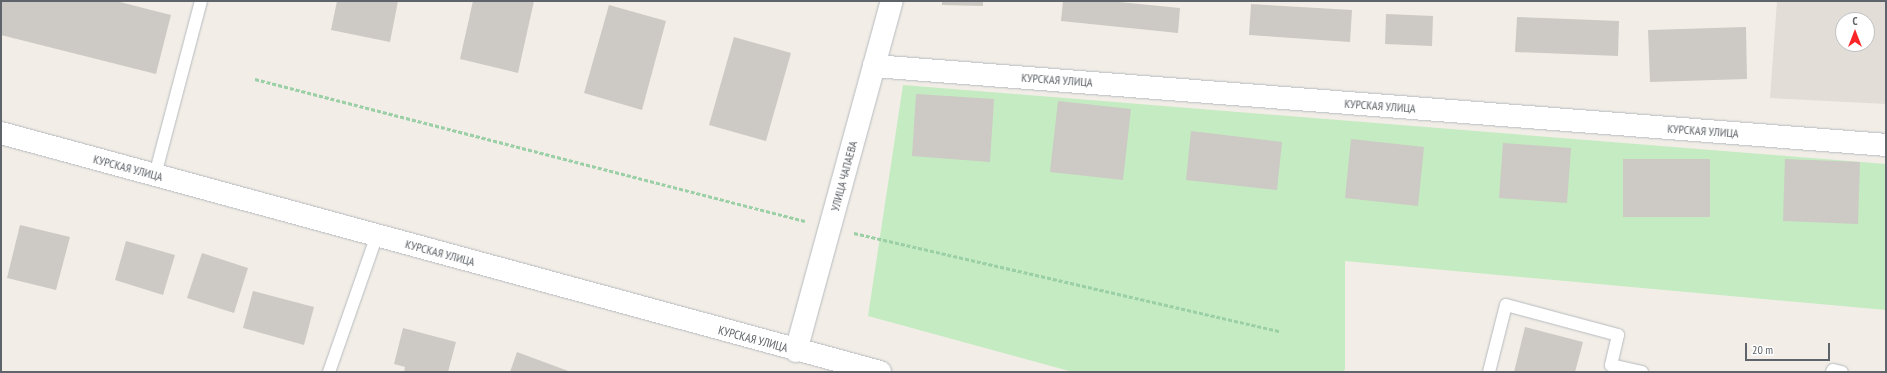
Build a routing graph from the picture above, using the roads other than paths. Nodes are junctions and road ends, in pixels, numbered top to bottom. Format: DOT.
graph roads {
  1 [pos="201,1"];
  2 [pos="892,1"];
  3 [pos="874,66"];
  4 [pos="1,133"];
  5 [pos="1886,145"];
  6 [pos="155,175"];
  7 [pos="377,235"];
  8 [pos="796,351"];
  9 [pos="330,372"];
  10 [pos="880,372"];
  11 [pos="1489,372"];
  12 [pos="1642,372"];
  13 [pos="1832,372"];
  14 [pos="1842,372"];
  1 -- 6 [label="lane"];
  2 -- 3 [label="street, УЛИЦА ЧАПАЕВА"];
  3 -- 5 [label="street, КУРСКАЯ УЛИЦА"];
  3 -- 8 [label="street, УЛИЦА ЧАПАЕВА"];
  4 -- 6 [label="street, КУРСКАЯ УЛИЦА"];
  6 -- 7 [label="street, КУРСКАЯ УЛИЦА"];
  7 -- 8 [label="street, КУРСКАЯ УЛИЦА"];
  7 -- 9 [label="lane"];
  8 -- 10 [label="street, КУРСКАЯ УЛИЦА"];
  11 -- 12 [label="lane"];
  13 -- 14 [label="lane"];
}
